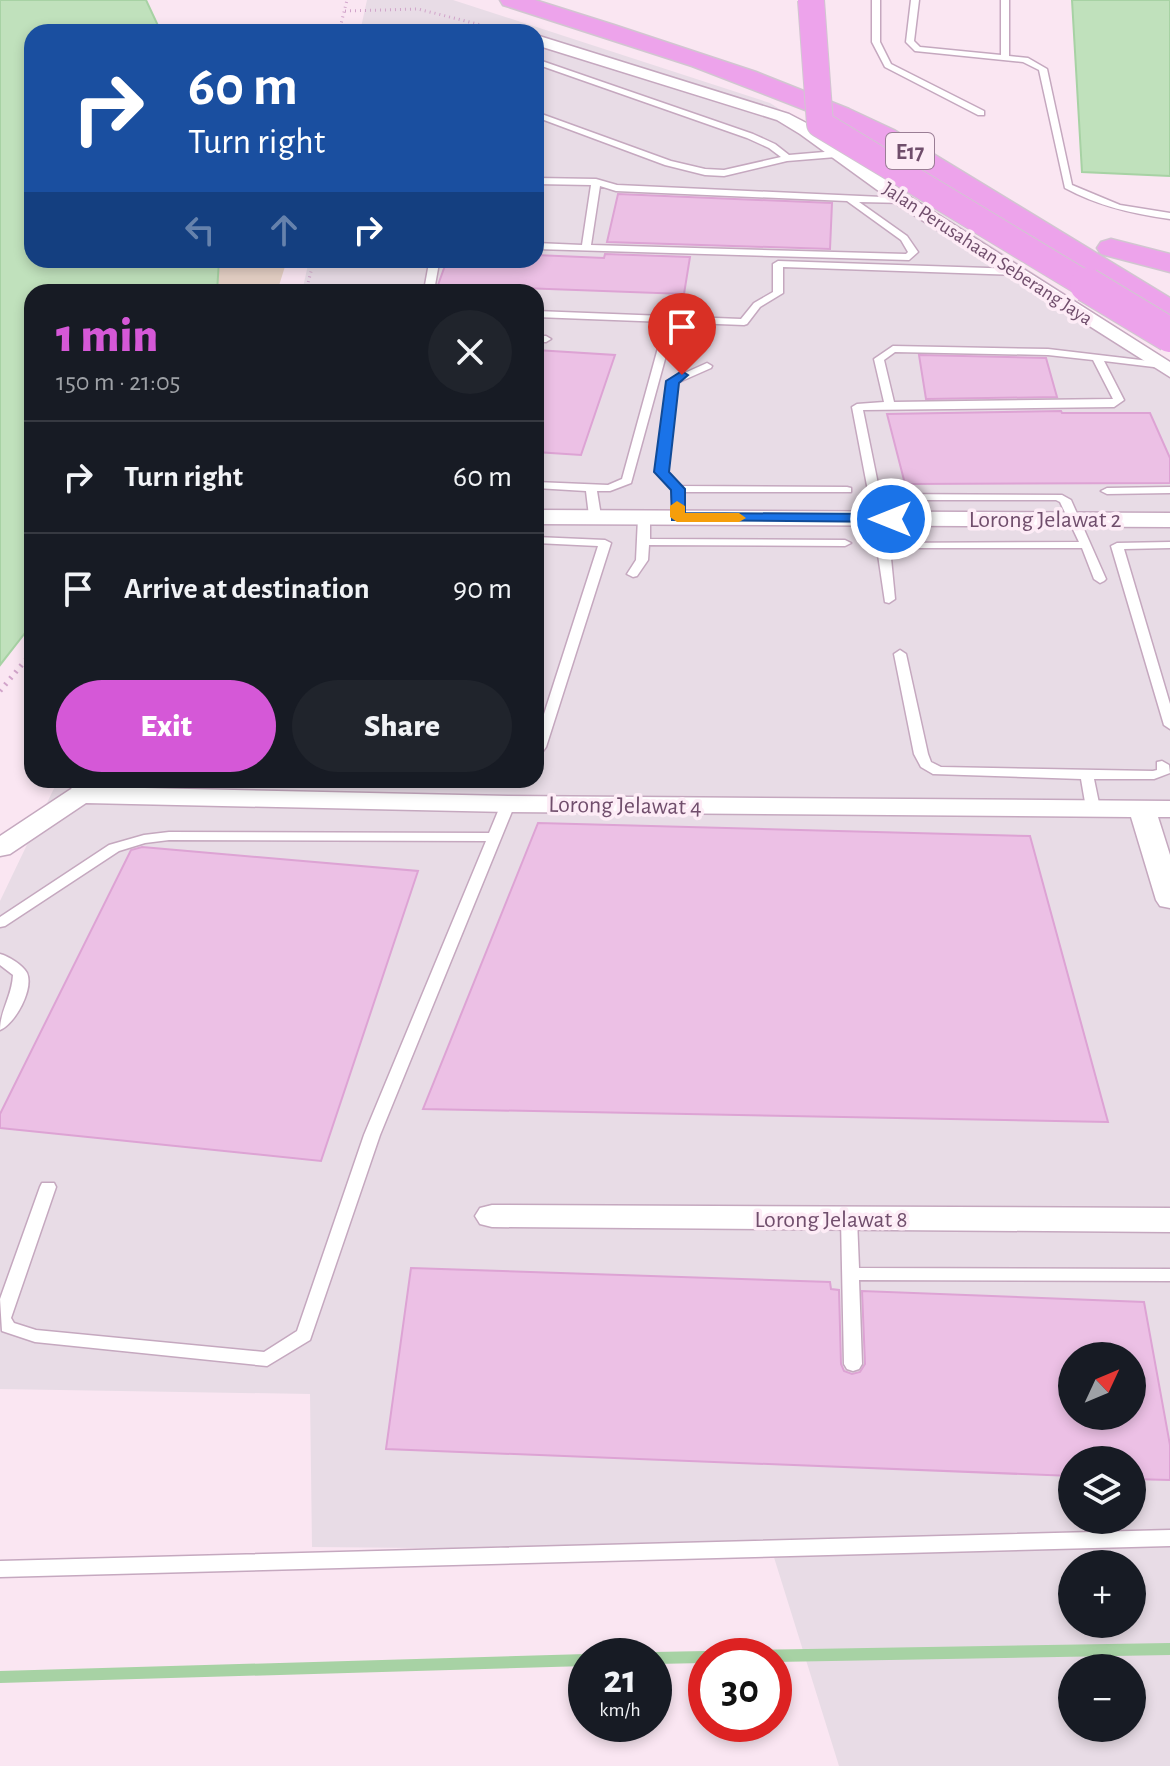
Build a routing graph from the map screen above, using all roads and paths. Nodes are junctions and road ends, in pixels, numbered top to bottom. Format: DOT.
graph roads {
  1 [pos="347,0"];
  2 [pos="511,0"];
  3 [pos="562,0"];
  4 [pos="811,0"];
  5 [pos="876,0"];
  6 [pos="915,0"];
  7 [pos="1005,0"];
  8 [pos="345,11"];
  9 [pos="341,24"];
  10 [pos="477,24"];
  11 [pos="636,31"];
  12 [pos="544,42"];
  13 [pos="1005,58"];
  14 [pos="544,64"];
  15 [pos="981,113"];
  16 [pos="544,117"];
  17 [pos="836,154"];
  18 [pos="787,158"];
  19 [pos="544,181"];
  20 [pos="596,182"];
  21 [pos="850,199"];
  22 [pos="904,201"];
  23 [pos="1170,216"];
  24 [pos="544,246"];
  25 [pos="586,247"];
  26 [pos="1111,248"];
  27 [pos="1170,263"];
  28 [pos="1019,272"];
  29 [pos="1170,284"];
  30 [pos="1170,311"];
  31 [pos="544,314"];
  32 [pos="1170,335"];
  33 [pos="663,348"];
  34 [pos="1098,360"];
  35 [pos="707,366"];
  36 [pos="1166,368"];
  37 [pos="890,405"];
  38 [pos="544,485"];
  39 [pos="591,488"];
  40 [pos="678,489"];
  41 [pos="847,490"];
  42 [pos="1170,490"];
  43 [pos="1107,491"];
  44 [pos="595,516"];
  45 [pos="544,517"];
  46 [pos="677,517"];
  47 [pos="644,518"];
  48 [pos="1074,520"];
  49 [pos="1170,520"];
  50 [pos="544,540"];
  51 [pos="644,542"];
  52 [pos="845,543"];
  53 [pos="1086,545"];
  54 [pos="1170,545"];
  55 [pos="633,574"];
  56 [pos="1100,579"];
  57 [pos="889,599"];
  58 [pos="900,654"];
  59 [pos="24,662"];
  60 [pos="0,691"];
  61 [pos="1170,725"];
  62 [pos="544,734"];
  63 [pos="1162,765"];
  64 [pos="1087,775"];
  65 [pos="86,788"];
  66 [pos="508,804"];
  67 [pos="1093,808"];
  68 [pos="1156,809"];
  69 [pos="495,837"];
  70 [pos="0,848"];
  71 [pos="1170,900"];
  72 [pos="0,923"];
  73 [pos="0,958"];
  74 [pos="0,1025"];
  75 [pos="48,1187"];
  76 [pos="492,1216"];
  77 [pos="849,1219"];
  78 [pos="1170,1220"];
  79 [pos="851,1274"];
  80 [pos="1170,1275"];
  81 [pos="853,1364"];
  82 [pos="1170,1538"];
  83 [pos="0,1569"];
  1 -- 8 [label="path"];
  2 -- 11 [label="highway, E17"];
  3 -- 11 [label="highway, E17"];
  4 -- 32 [label="highway, bridge"];
  5 -- 15 [label="lane"];
  6 -- 13 [label="lane"];
  7 -- 13 [label="lane"];
  8 -- 9 [label="path"];
  8 -- 10 [label="path"];
  11 -- 26 [label="highway, E17"];
  11 -- 30 [label="highway, E17"];
  12 -- 17 [label="street, Jalan Perusahaan Seberang Jaya"];
  13 -- 23 [label="lane"];
  14 -- 18 [label="lane"];
  16 -- 18 [label="lane"];
  17 -- 18 [label="lane"];
  17 -- 22 [label="street, Jalan Perusahaan Seberang Jaya"];
  19 -- 20 [label="lane"];
  20 -- 21 [label="lane"];
  20 -- 25 [label="lane"];
  21 -- 22 [label="lane"];
  21 -- 25 [label="lane"];
  22 -- 28 [label="street, Jalan Perusahaan Seberang Jaya"];
  24 -- 25 [label="lane"];
  26 -- 27 [label="highway"];
  26 -- 29 [label="highway, E17"];
  28 -- 31 [label="lane"];
  28 -- 36 [label="street, Jalan Perusahaan Seberang Jaya"];
  33 -- 39 [label="lane"];
  34 -- 36 [label="lane"];
  34 -- 37 [label="lane"];
  34 -- 37 [label="lane"];
  35 -- 40 [label="lane"];
  37 -- 48 [label="lane"];
  38 -- 39 [label="lane"];
  39 -- 44 [label="lane"];
  40 -- 41 [label="lane"];
  40 -- 46 [label="lane"];
  42 -- 43 [label="lane"];
  44 -- 45 [label="street, Lorong Jelawat 2"];
  44 -- 47 [label="street, Lorong Jelawat 2"];
  46 -- 47 [label="street, Lorong Jelawat 2"];
  46 -- 48 [label="street, Lorong Jelawat 2"];
  47 -- 51 [label="lane"];
  48 -- 49 [label="street, Lorong Jelawat 2"];
  48 -- 53 [label="lane"];
  50 -- 62 [label="lane"];
  51 -- 52 [label="lane"];
  51 -- 55 [label="lane"];
  53 -- 56 [label="lane"];
  53 -- 57 [label="lane"];
  54 -- 61 [label="lane"];
  58 -- 64 [label="lane"];
  59 -- 60 [label="path"];
  63 -- 64 [label="lane"];
  64 -- 67 [label="lane"];
  65 -- 66 [label="street, Lorong Jelawat 4"];
  65 -- 70 [label="street"];
  66 -- 67 [label="street, Lorong Jelawat 4"];
  66 -- 69 [label="lane"];
  67 -- 68 [label="street, Lorong Jelawat 4"];
  68 -- 71 [label="street"];
  69 -- 72 [label="lane"];
  69 -- 75 [label="lane"];
  73 -- 74 [label="lane"];
  76 -- 77 [label="street, Lorong Jelawat 8"];
  77 -- 78 [label="street, Lorong Jelawat 8"];
  77 -- 79 [label="lane"];
  79 -- 80 [label="lane"];
  79 -- 81 [label="lane"];
  82 -- 83 [label="lane"];
}
